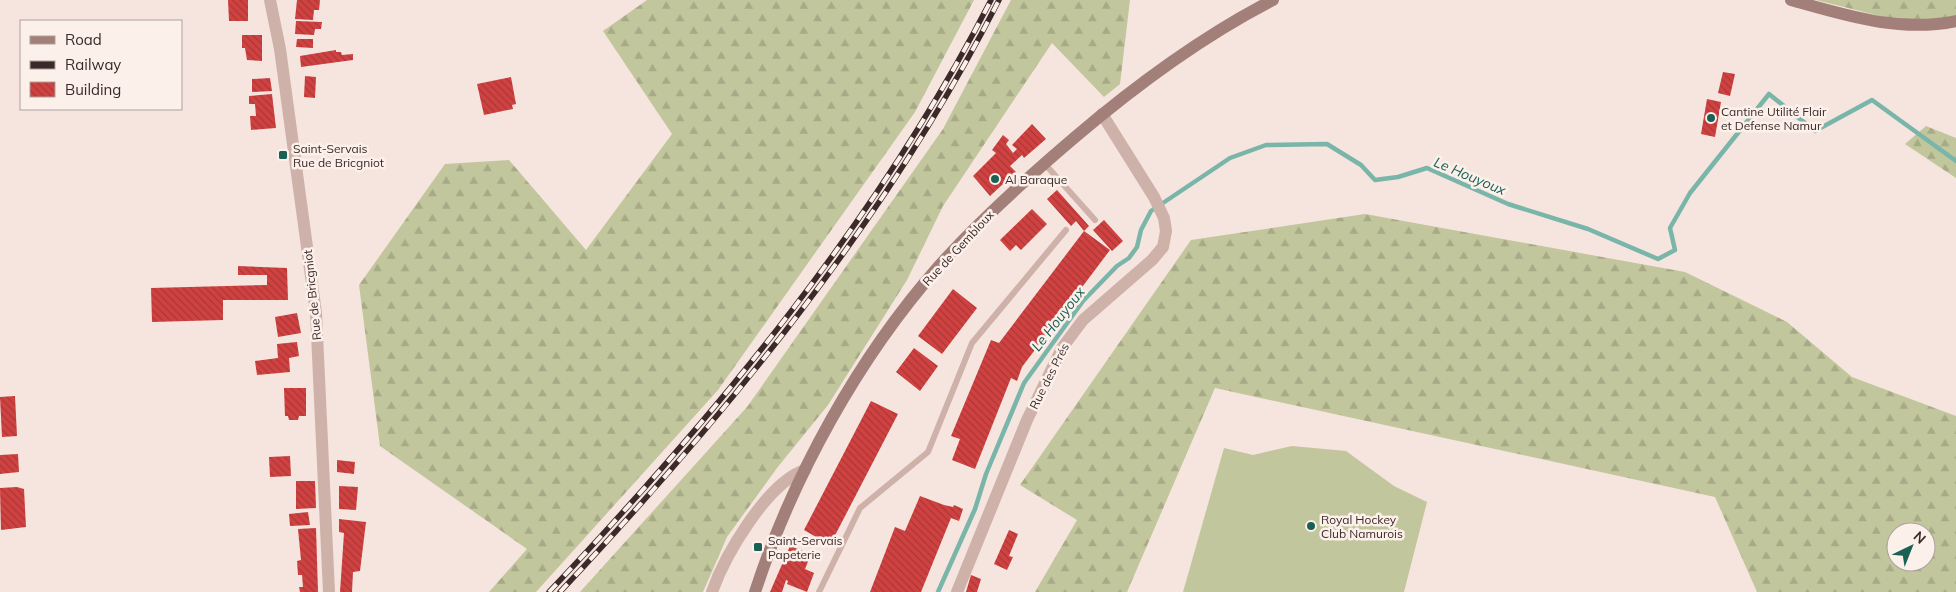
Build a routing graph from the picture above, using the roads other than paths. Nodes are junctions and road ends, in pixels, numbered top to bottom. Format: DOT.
graph roads {
  1 [pos="270,0"];
  2 [pos="1273,0"];
  3 [pos="1791,0"];
  4 [pos="1956,22"];
  5 [pos="1102,114"];
  6 [pos="1044,163"];
  7 [pos="1095,220"];
  8 [pos="1066,230"];
  9 [pos="805,470"];
  10 [pos="329,592"];
  11 [pos="712,592"];
  12 [pos="755,592"];
  13 [pos="819,592"];
  14 [pos="957,592"];
  1 -- 10 [label="street, Rue de Bricgniot"];
  2 -- 5 [label="main road, Rue de Gembloux"];
  3 -- 4 [label="main road"];
  5 -- 6 [label="main road, Rue de Gembloux"];
  5 -- 14 [label="street, Rue des Prés"];
  6 -- 7 [label="lane"];
  6 -- 9 [label="main road, Rue de Gembloux"];
  8 -- 13 [label="lane"];
  9 -- 11 [label="street"];
  9 -- 12 [label="main road, Rue de Gembloux"];
}
